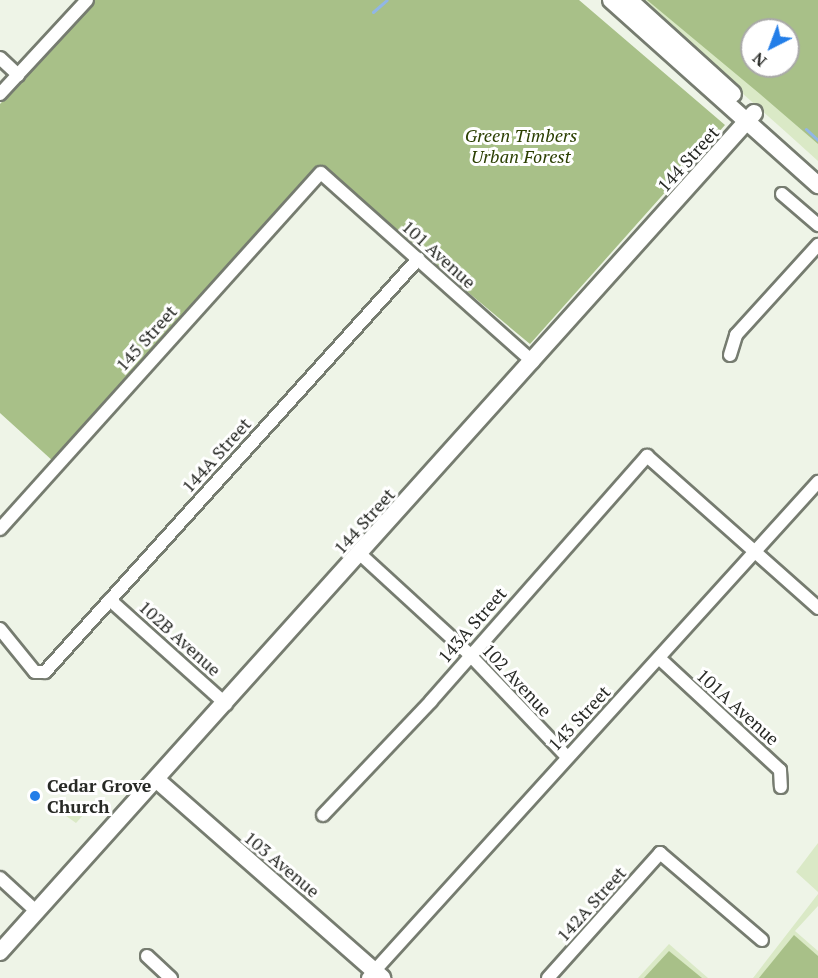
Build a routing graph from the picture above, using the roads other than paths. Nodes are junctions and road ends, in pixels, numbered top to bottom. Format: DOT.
graph roads {
  1 [pos="87,0"];
  2 [pos="611,0"];
  3 [pos="629,0"];
  4 [pos="0,58"];
  5 [pos="18,75"];
  6 [pos="0,94"];
  7 [pos="750,117"];
  8 [pos="818,170"];
  9 [pos="321,172"];
  10 [pos="818,185"];
  11 [pos="782,194"];
  12 [pos="818,225"];
  13 [pos="818,245"];
  14 [pos="418,259"];
  15 [pos="730,355"];
  16 [pos="533,362"];
  17 [pos="818,482"];
  18 [pos="0,529"];
  19 [pos="754,551"];
  20 [pos="360,554"];
  21 [pos="110,600"];
  22 [pos="818,608"];
  23 [pos="0,629"];
  24 [pos="469,654"];
  25 [pos="658,658"];
  26 [pos="226,704"];
  27 [pos="567,757"];
  28 [pos="157,780"];
  29 [pos="781,787"];
  30 [pos="323,814"];
  31 [pos="0,878"];
  32 [pos="37,912"];
  33 [pos="762,940"];
  34 [pos="0,952"];
  35 [pos="147,956"];
  36 [pos="375,976"];
  37 [pos="167,977"];
  38 [pos="548,978"];
  1 -- 5 [label="street"];
  2 -- 7 [label="main road"];
  3 -- 7 [label="main road"];
  4 -- 5 [label="street"];
  5 -- 6 [label="street"];
  7 -- 8 [label="main road"];
  7 -- 10 [label="main road"];
  7 -- 16 [label="main road, 144 Street"];
  9 -- 14 [label="street, 101 Avenue"];
  9 -- 18 [label="street, 145 Street"];
  11 -- 12 [label="street"];
  13 -- 15 [label="street"];
  14 -- 16 [label="street, 101 Avenue"];
  14 -- 21 [label="street, 144A Street"];
  16 -- 20 [label="main road, 144 Street"];
  17 -- 19 [label="street, 143 Street"];
  19 -- 22 [label="street"];
  19 -- 24 [label="street, 143A Street"];
  19 -- 25 [label="street, 143 Street"];
  20 -- 24 [label="street, 102 Avenue"];
  20 -- 26 [label="main road, 144 Street"];
  21 -- 23 [label="street, 144A Street"];
  21 -- 26 [label="street, 102B Avenue"];
  24 -- 27 [label="street, 102 Avenue"];
  24 -- 30 [label="street, 143A Street"];
  25 -- 27 [label="street, 143 Street"];
  25 -- 29 [label="street, 101A Avenue"];
  26 -- 28 [label="main road, 144 Street"];
  27 -- 36 [label="street, 143 Street"];
  28 -- 32 [label="main road, 144 Street"];
  28 -- 36 [label="main road, 103 Avenue"];
  31 -- 32 [label="street"];
  32 -- 34 [label="main road, 144 Street"];
  33 -- 38 [label="street, 142A Street"];
  35 -- 37 [label="street"];
}
